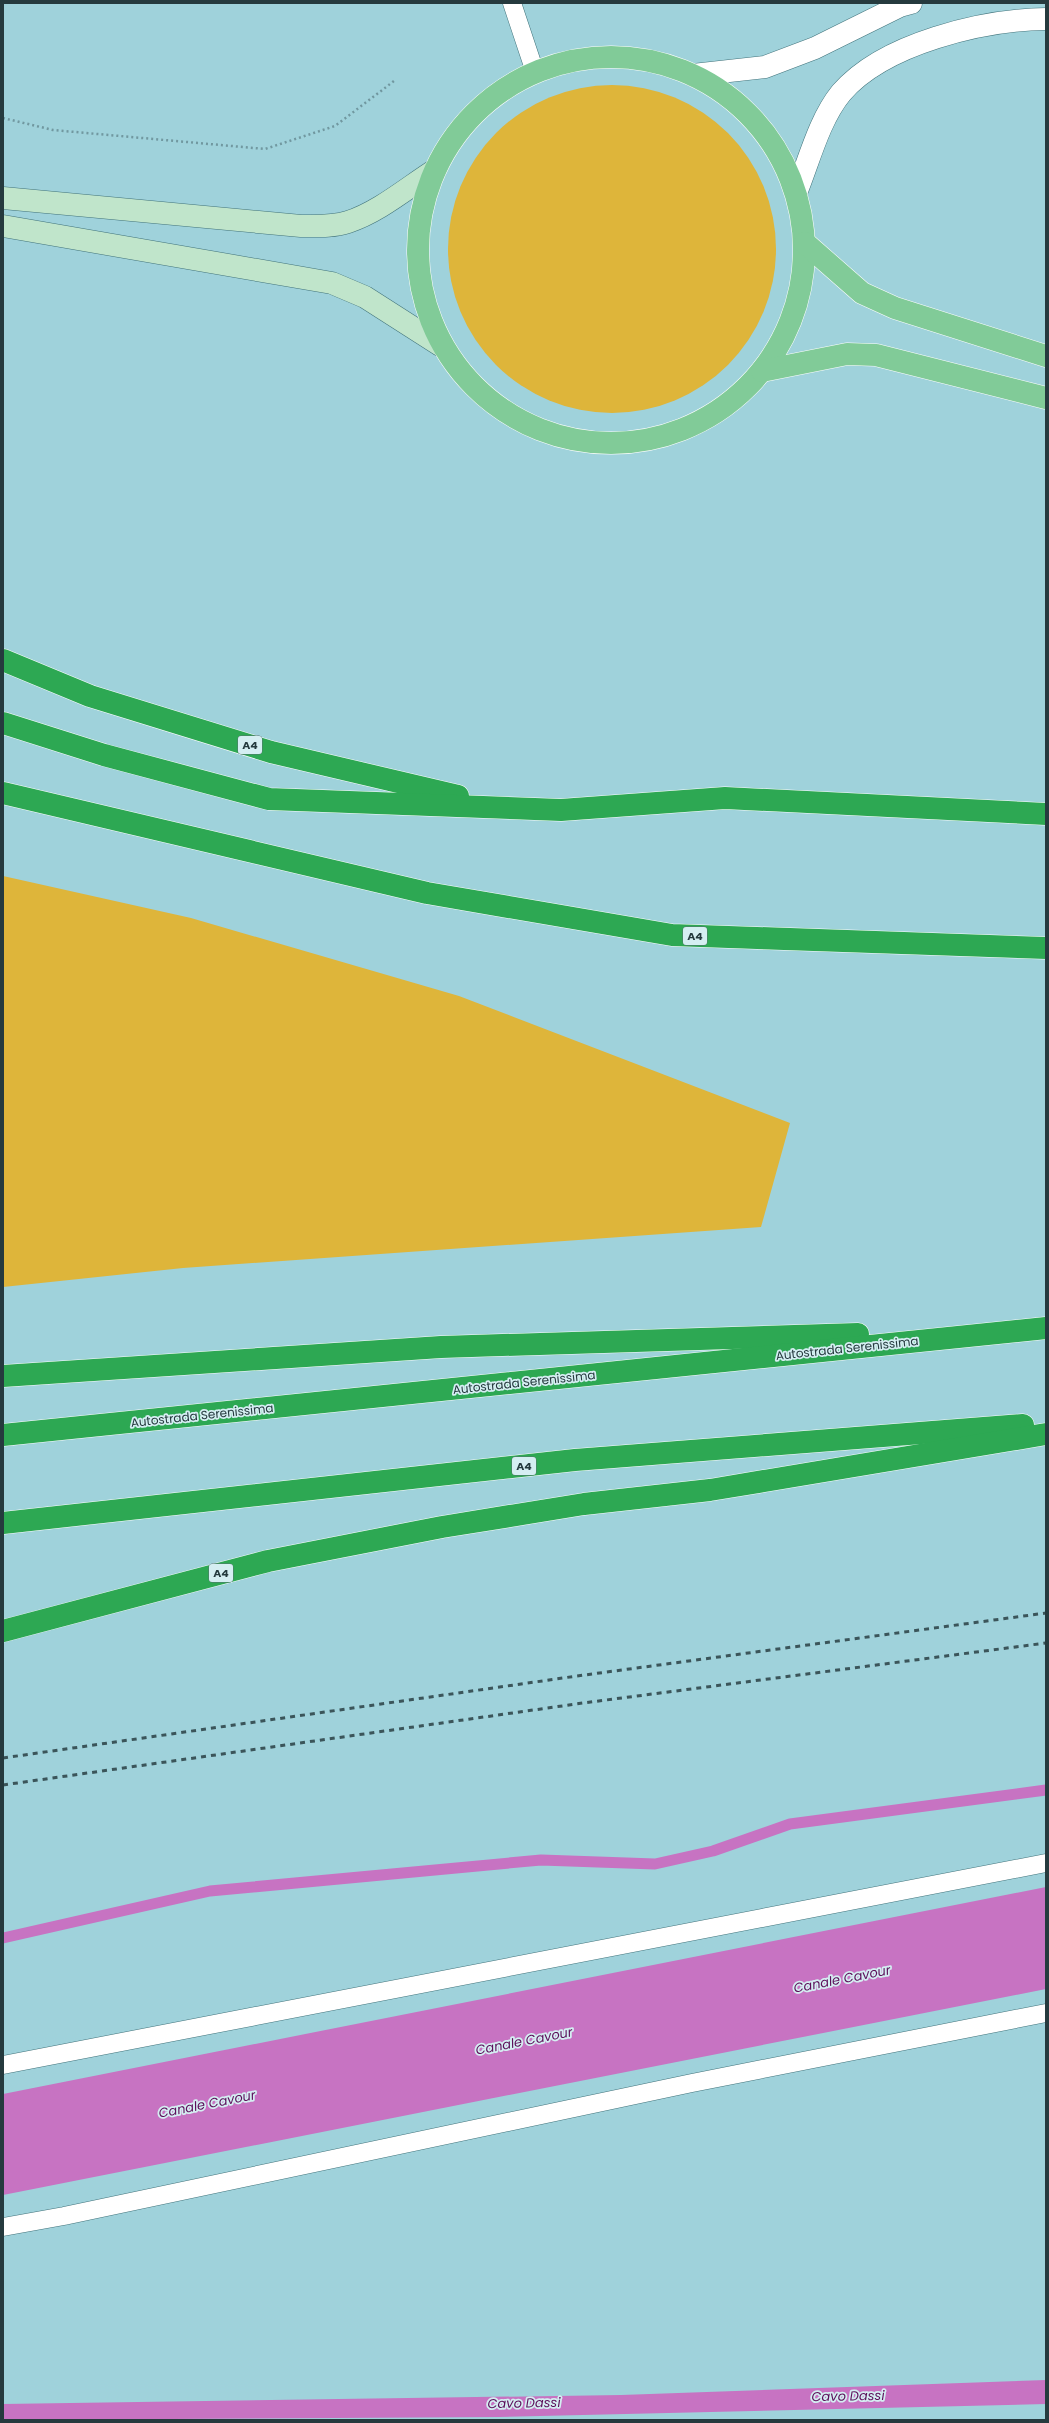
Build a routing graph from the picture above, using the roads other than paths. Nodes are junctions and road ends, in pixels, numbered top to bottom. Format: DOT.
graph roads {
  1 [pos="512,3"];
  2 [pos="911,3"];
  3 [pos="1046,19"];
  4 [pos="535,72"];
  5 [pos="693,75"];
  6 [pos="435,170"];
  7 [pos="796,193"];
  8 [pos="3,198"];
  9 [pos="3,226"];
  10 [pos="804,243"];
  11 [pos="440,345"];
  12 [pos="1046,356"];
  13 [pos="762,371"];
  14 [pos="1046,398"];
  15 [pos="3,660"];
  16 [pos="3,723"];
  17 [pos="3,793"];
  18 [pos="504,808"];
  19 [pos="1046,814"];
  20 [pos="1046,948"];
  21 [pos="1044,1328"];
  22 [pos="3,1376"];
  23 [pos="1046,1423"];
  24 [pos="1046,1434"];
  25 [pos="3,1435"];
  26 [pos="3,1523"];
  27 [pos="3,1631"];
  28 [pos="1046,1862"];
  29 [pos="1046,2013"];
  30 [pos="3,2065"];
  31 [pos="3,2227"];
  1 -- 4 [label="lane"];
  2 -- 5 [label="street"];
  3 -- 7 [label="street"];
  4 -- 5 [label="main road"];
  4 -- 6 [label="main road"];
  5 -- 7 [label="main road"];
  6 -- 8 [label="main road"];
  6 -- 11 [label="main road"];
  7 -- 10 [label="main road"];
  9 -- 11 [label="main road"];
  10 -- 12 [label="main road"];
  10 -- 13 [label="main road"];
  11 -- 13 [label="main road"];
  13 -- 14 [label="main road"];
  15 -- 18 [label="highway, A4"];
  16 -- 18 [label="highway"];
  17 -- 20 [label="highway, A4"];
  18 -- 19 [label="highway, A4"];
  21 -- 22 [label="highway"];
  21 -- 25 [label="highway, Autostrada Serenissima"];
  23 -- 26 [label="highway, A4"];
  24 -- 27 [label="highway, A4"];
  28 -- 30 [label="lane"];
  29 -- 31 [label="lane"];
}
